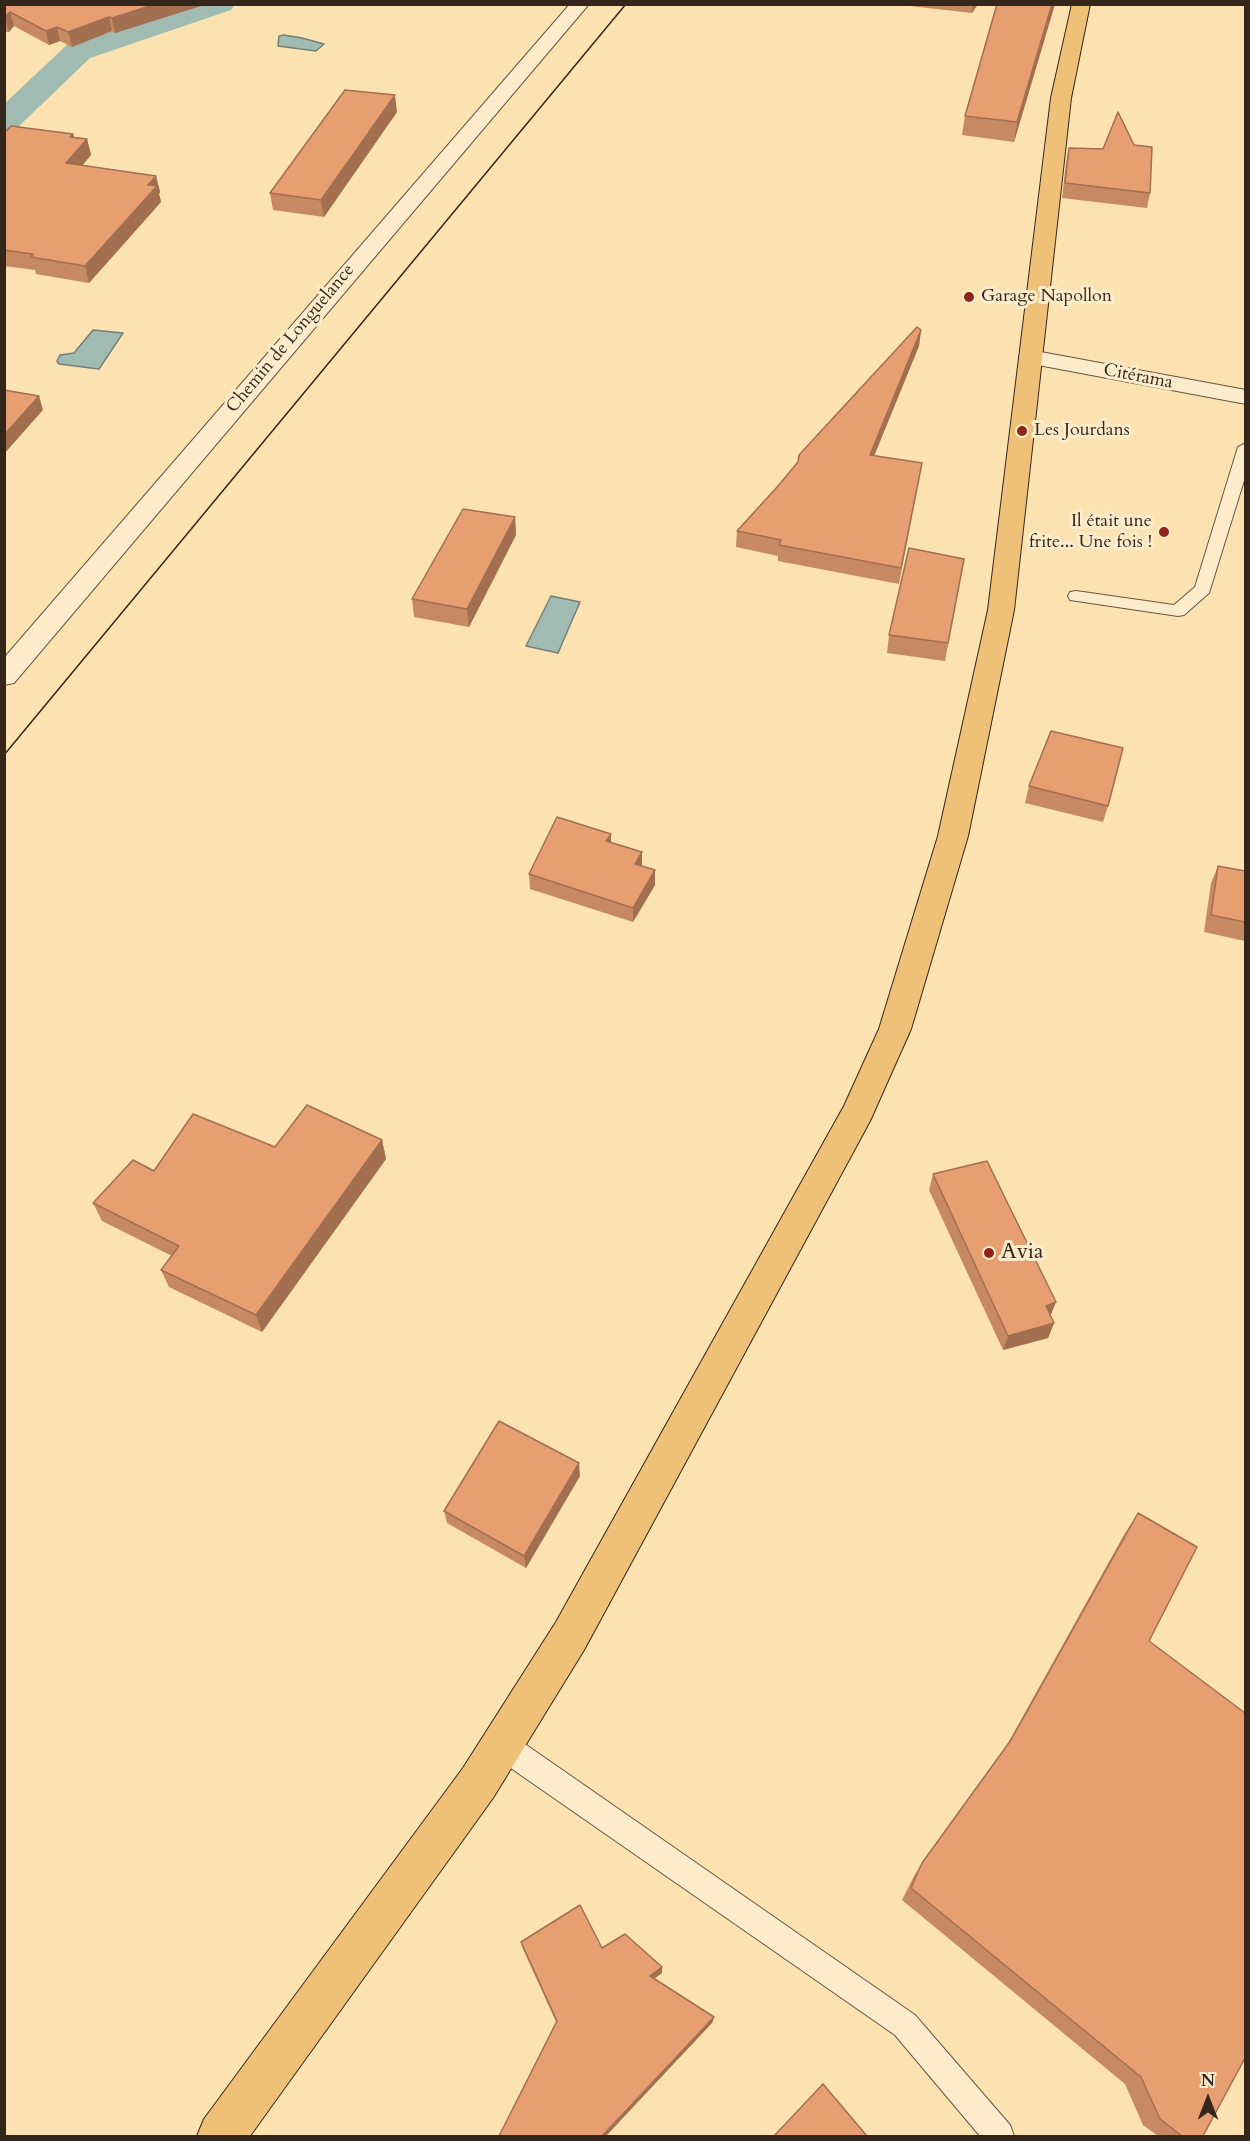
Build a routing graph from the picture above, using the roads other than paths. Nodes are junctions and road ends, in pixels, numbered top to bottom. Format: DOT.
graph roads {
  1 [pos="580,4"];
  2 [pos="1081,4"];
  3 [pos="1030,357"];
  4 [pos="1245,397"];
  5 [pos="1245,447"];
  6 [pos="1076,597"];
  7 [pos="4,676"];
  8 [pos="502,1745"];
  9 [pos="221,2136"];
  10 [pos="999,2136"];
  1 -- 7 [label="street, Chemin de Longuelance"];
  2 -- 3 [label="main road"];
  3 -- 4 [label="street, Citérama"];
  3 -- 8 [label="main road"];
  5 -- 6 [label="lane"];
  8 -- 9 [label="main road"];
  8 -- 10 [label="lane"];
}
